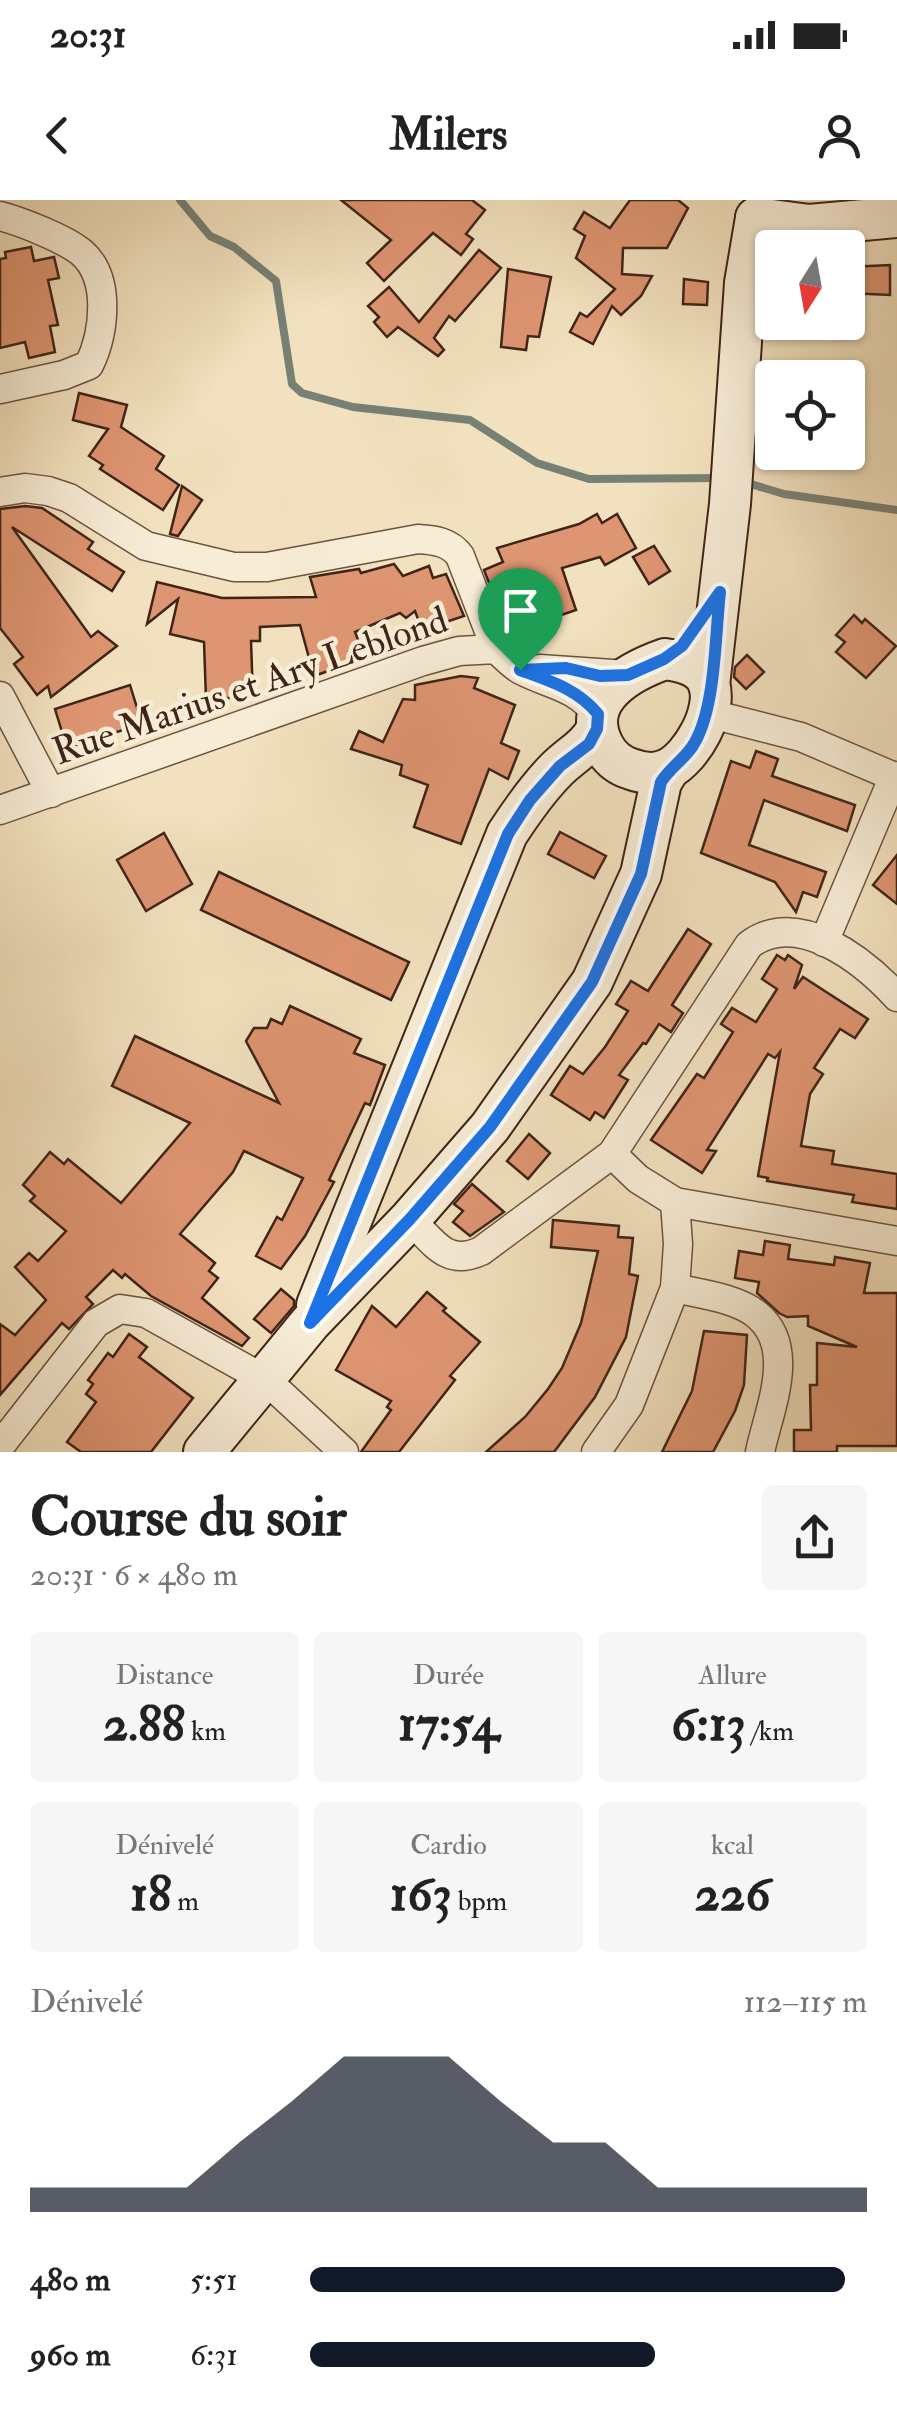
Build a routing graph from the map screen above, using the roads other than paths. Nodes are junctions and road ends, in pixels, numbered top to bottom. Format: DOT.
graph roads {
  1 [pos="752,209"];
  2 [pos="0,216"];
  3 [pos="897,217"];
  4 [pos="0,389"];
  5 [pos="0,492"];
  6 [pos="720,592"];
  7 [pos="496,649"];
  8 [pos="664,659"];
  9 [pos="520,670"];
  10 [pos="628,675"];
  11 [pos="0,696"];
  12 [pos="708,699"];
  13 [pos="598,722"];
  14 [pos="669,769"];
  15 [pos="896,777"];
  16 [pos="51,793"];
  17 [pos="0,810"];
  18 [pos="824,942"];
  19 [pos="897,997"];
  20 [pos="612,1154"];
  21 [pos="675,1202"];
  22 [pos="410,1219"];
  23 [pos="897,1241"];
  24 [pos="675,1288"];
  25 [pos="310,1323"];
  26 [pos="266,1380"];
  27 [pos="0,1446"];
  28 [pos="204,1452"];
  29 [pos="344,1452"];
  30 [pos="596,1452"];
  31 [pos="760,1452"];
  1 -- 3 [label="street"];
  1 -- 6 [label="street"];
  2 -- 4 [label="street"];
  5 -- 7 [label="street"];
  6 -- 8 [label="street"];
  6 -- 12 [label="street"];
  7 -- 9 [label="street, Rue Marius et Ary Leblond"];
  7 -- 16 [label="street, Rue Marius et Ary Leblond"];
  8 -- 10 [label="street"];
  8 -- 12 [label="street"];
  9 -- 10 [label="street"];
  9 -- 13 [label="street, Rue Marius et Ary Leblond"];
  10 -- 13 [label="street"];
  11 -- 16 [label="street"];
  12 -- 14 [label="street"];
  12 -- 15 [label="street"];
  13 -- 14 [label="street"];
  13 -- 25 [label="street"];
  14 -- 22 [label="street"];
  15 -- 18 [label="street"];
  16 -- 17 [label="street, Rue Marius et Ary Leblond"];
  18 -- 19 [label="street"];
  18 -- 20 [label="street"];
  20 -- 21 [label="street"];
  20 -- 22 [label="street"];
  21 -- 23 [label="street"];
  21 -- 24 [label="street"];
  22 -- 25 [label="street"];
  24 -- 30 [label="street"];
  24 -- 31 [label="street"];
  25 -- 26 [label="street"];
  26 -- 27 [label="street"];
  26 -- 28 [label="street"];
  26 -- 29 [label="street"];
}
